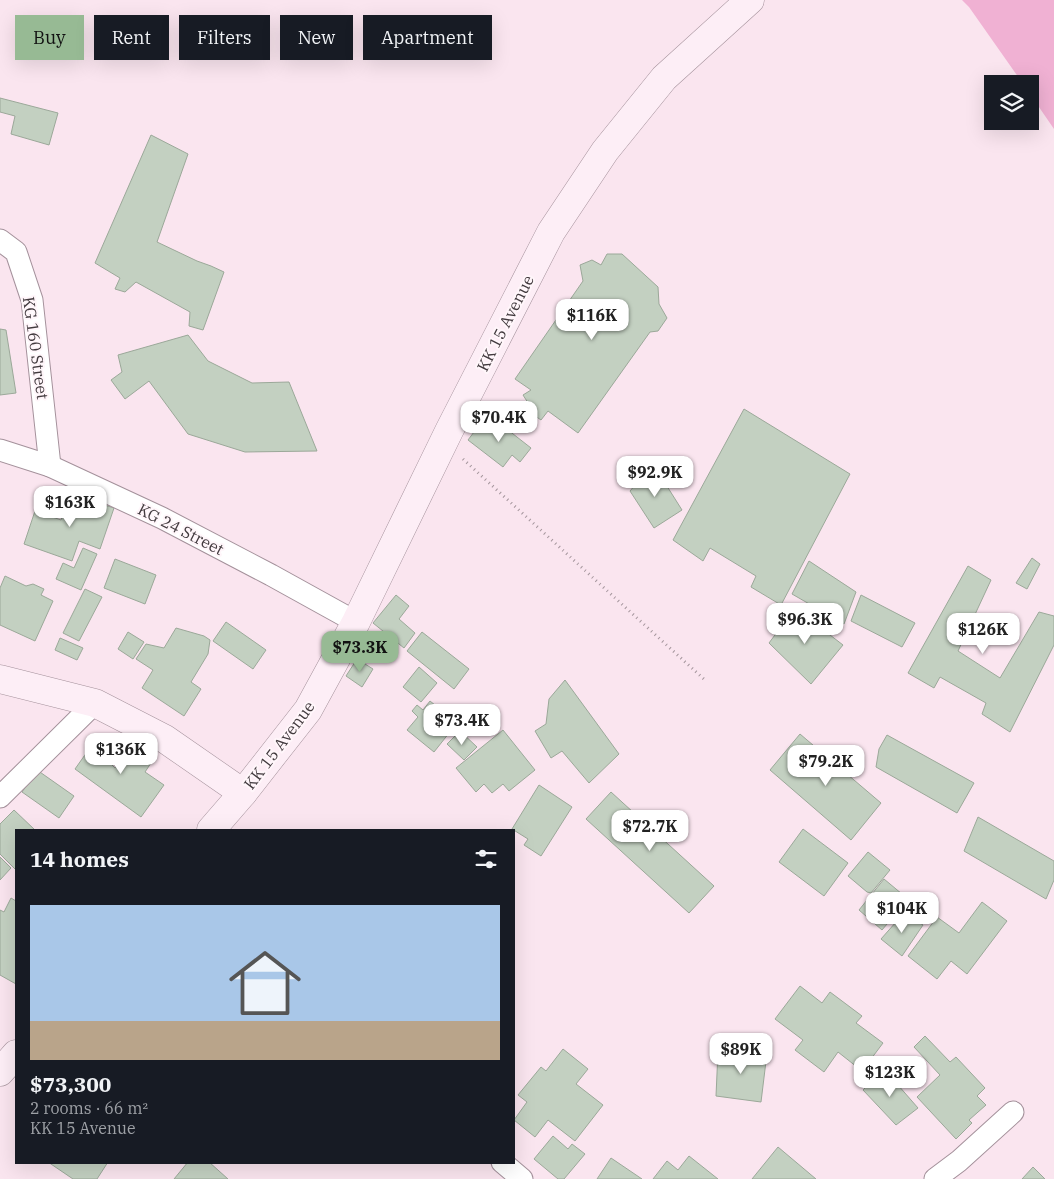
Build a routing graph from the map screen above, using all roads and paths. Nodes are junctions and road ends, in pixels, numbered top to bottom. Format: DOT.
graph roads {
  1 [pos="750,0"];
  2 [pos="0,240"];
  3 [pos="444,442"];
  4 [pos="0,450"];
  5 [pos="50,466"];
  6 [pos="356,622"];
  7 [pos="0,679"];
  8 [pos="706,681"];
  9 [pos="94,703"];
  10 [pos="243,793"];
  11 [pos="0,797"];
  12 [pos="212,829"];
  13 [pos="15,1055"];
  14 [pos="0,1072"];
  15 [pos="1013,1112"];
  16 [pos="504,1164"];
  17 [pos="522,1179"];
  18 [pos="935,1179"];
  1 -- 3 [label="street, KK 15 Avenue"];
  2 -- 5 [label="street, KG 160 Street"];
  3 -- 6 [label="street, KK 15 Avenue"];
  3 -- 8 [label="path"];
  4 -- 5 [label="street, KG 24 Street"];
  5 -- 6 [label="street, KG 24 Street"];
  6 -- 10 [label="street, KK 15 Avenue"];
  7 -- 9 [label="street"];
  9 -- 10 [label="street"];
  9 -- 11 [label="street"];
  10 -- 12 [label="street, KK 15 Avenue"];
  13 -- 14 [label="street"];
  15 -- 18 [label="street"];
  16 -- 17 [label="street"];
}
